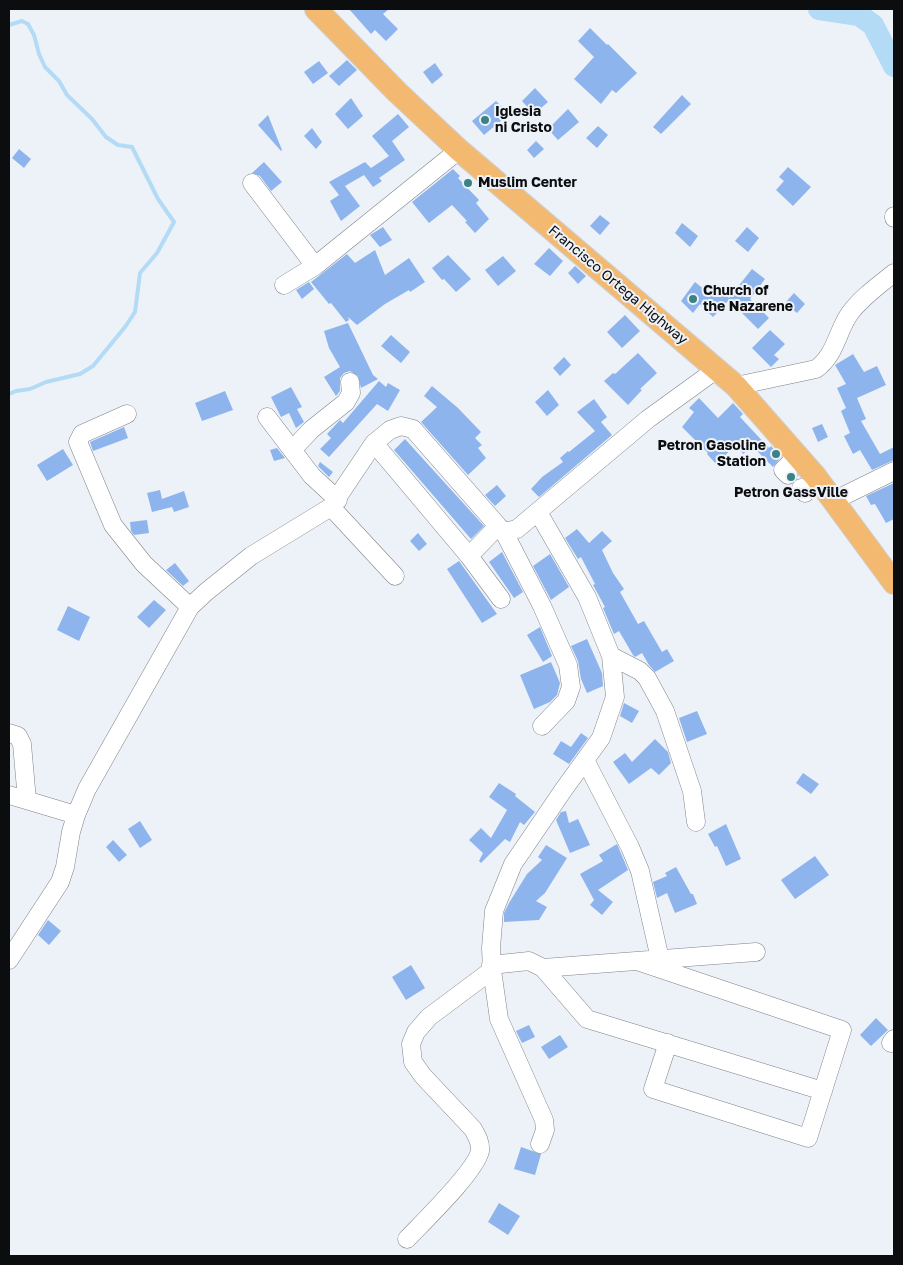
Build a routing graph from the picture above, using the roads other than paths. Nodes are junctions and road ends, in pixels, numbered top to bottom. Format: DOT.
graph roads {
  1 [pos="316,9"];
  2 [pos="459,150"];
  3 [pos="252,183"];
  4 [pos="315,266"];
  5 [pos="894,273"];
  6 [pos="284,285"];
  7 [pos="717,369"];
  8 [pos="350,382"];
  9 [pos="736,386"];
  10 [pos="127,414"];
  11 [pos="267,417"];
  12 [pos="374,443"];
  13 [pos="292,450"];
  14 [pos="894,471"];
  15 [pos="834,501"];
  16 [pos="334,503"];
  17 [pos="538,512"];
  18 [pos="501,529"];
  19 [pos="469,556"];
  20 [pos="395,576"];
  21 [pos="894,583"];
  22 [pos="501,599"];
  23 [pos="190,607"];
  24 [pos="611,656"];
  25 [pos="542,726"];
  26 [pos="9,733"];
  27 [pos="585,760"];
  28 [pos="9,795"];
  29 [pos="26,800"];
  30 [pos="76,815"];
  31 [pos="696,822"];
  32 [pos="756,952"];
  33 [pos="660,959"];
  34 [pos="9,960"];
  35 [pos="637,961"];
  36 [pos="491,968"];
  37 [pos="543,968"];
  38 [pos="668,1043"];
  39 [pos="823,1090"];
  40 [pos="540,1144"];
  41 [pos="407,1239"];
  1 -- 2 [label="main road, Francisco Ortega Highway"];
  2 -- 4 [label="street"];
  2 -- 7 [label="main road, Francisco Ortega Highway"];
  3 -- 4 [label="street"];
  4 -- 6 [label="street"];
  5 -- 9 [label="street"];
  7 -- 9 [label="main road, Francisco Ortega Highway"];
  7 -- 17 [label="street"];
  8 -- 13 [label="street"];
  9 -- 15 [label="main road, Francisco Ortega Highway"];
  10 -- 23 [label="street"];
  11 -- 13 [label="street"];
  12 -- 16 [label="street"];
  12 -- 18 [label="street"];
  12 -- 19 [label="street"];
  13 -- 16 [label="street"];
  14 -- 15 [label="street"];
  15 -- 21 [label="main road, Francisco Ortega Highway"];
  16 -- 20 [label="street"];
  16 -- 23 [label="street"];
  17 -- 18 [label="street"];
  17 -- 24 [label="street"];
  18 -- 19 [label="street"];
  18 -- 25 [label="street"];
  19 -- 22 [label="street"];
  23 -- 30 [label="street"];
  24 -- 27 [label="street"];
  24 -- 31 [label="street"];
  26 -- 29 [label="street"];
  27 -- 33 [label="street"];
  27 -- 36 [label="street"];
  28 -- 29 [label="street"];
  29 -- 30 [label="street"];
  30 -- 34 [label="street"];
  32 -- 33 [label="street"];
  33 -- 35 [label="street"];
  35 -- 37 [label="street"];
  35 -- 39 [label="street"];
  36 -- 37 [label="street"];
  36 -- 40 [label="street"];
  36 -- 41 [label="street"];
  37 -- 38 [label="street"];
  38 -- 39 [label="street"];
  38 -- 39 [label="street"];
}
